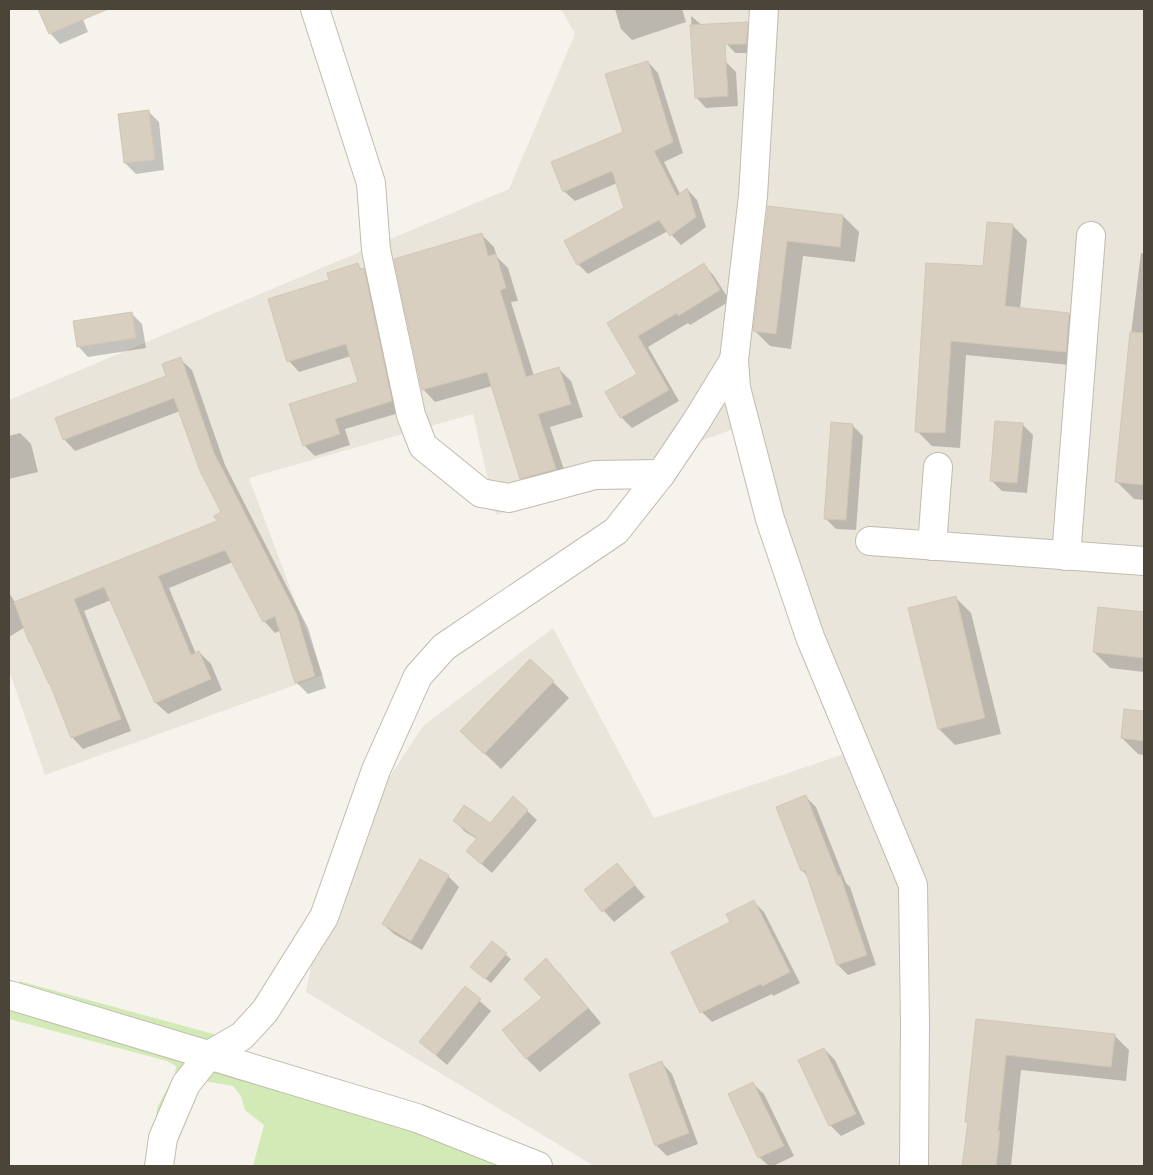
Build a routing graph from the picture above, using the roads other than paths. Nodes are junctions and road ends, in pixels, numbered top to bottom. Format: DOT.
graph roads {
  1 [pos="315,9"];
  2 [pos="764,9"];
  3 [pos="1091,236"];
  4 [pos="734,360"];
  5 [pos="938,467"];
  6 [pos="660,474"];
  7 [pos="870,541"];
  8 [pos="932,546"];
  9 [pos="1066,556"];
  10 [pos="1144,561"];
  11 [pos="9,995"];
  12 [pos="209,1055"];
  13 [pos="159,1166"];
  14 [pos="538,1166"];
  15 [pos="914,1166"];
  1 -- 6 [label="street"];
  2 -- 4 [label="street"];
  3 -- 9 [label="street"];
  4 -- 6 [label="street"];
  4 -- 15 [label="street"];
  5 -- 8 [label="street"];
  6 -- 12 [label="street"];
  7 -- 8 [label="street"];
  8 -- 9 [label="street"];
  9 -- 10 [label="street"];
  11 -- 12 [label="street"];
  12 -- 13 [label="street"];
  12 -- 14 [label="street"];
}
